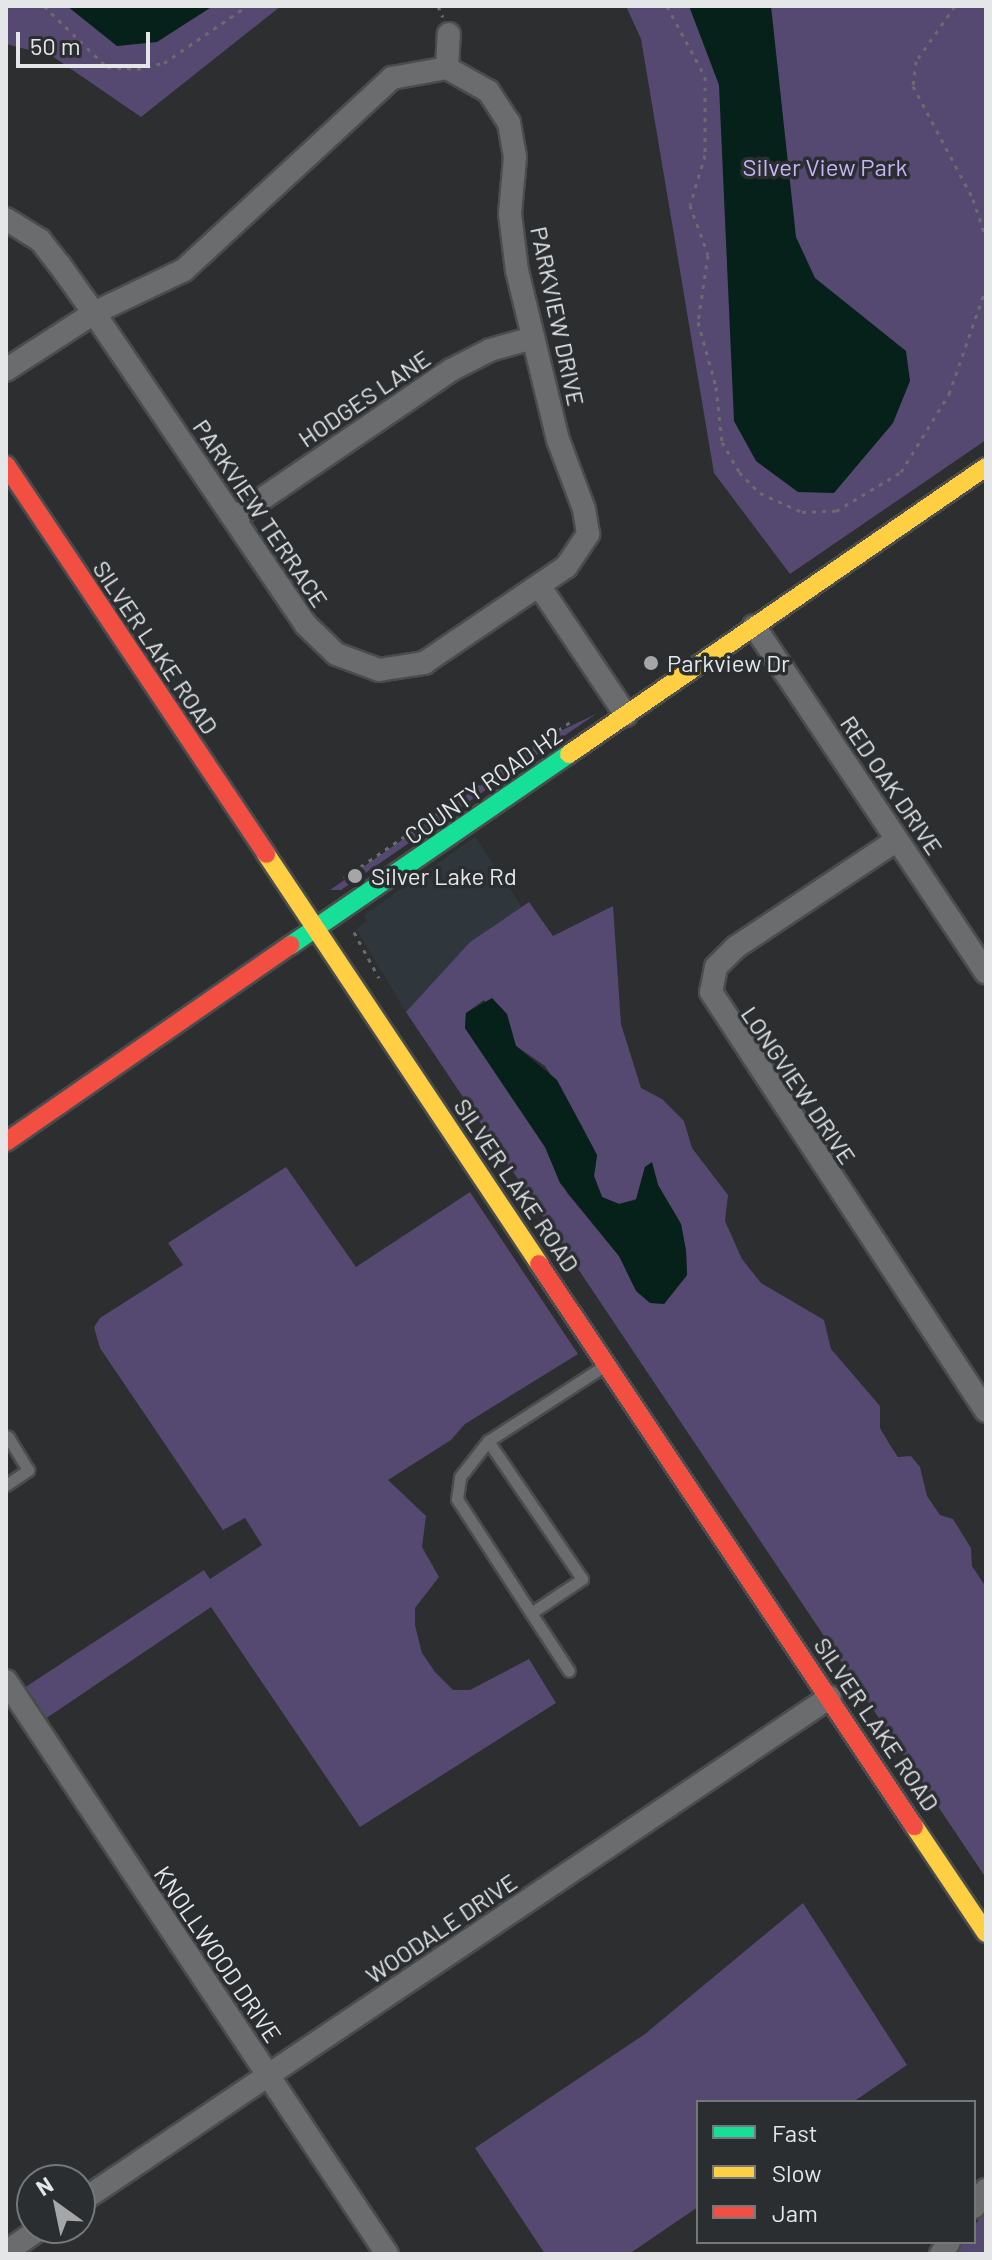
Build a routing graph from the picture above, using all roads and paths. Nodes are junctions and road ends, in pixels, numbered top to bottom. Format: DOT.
graph roads {
  1 [pos="44,6"];
  2 [pos="247,6"];
  3 [pos="667,6"];
  4 [pos="955,6"];
  5 [pos="449,34"];
  6 [pos="447,68"];
  7 [pos="6,219"];
  8 [pos="986,238"];
  9 [pos="986,288"];
  10 [pos="94,313"];
  11 [pos="533,338"];
  12 [pos="6,370"];
  13 [pos="6,465"];
  14 [pos="984,473"];
  15 [pos="234,518"];
  16 [pos="540,587"];
  17 [pos="754,626"];
  18 [pos="626,715"];
  19 [pos="897,840"];
  20 [pos="316,929"];
  21 [pos="986,972"];
  22 [pos="6,1142"];
  23 [pos="608,1364"];
  24 [pos="986,1411"];
  25 [pos="8,1437"];
  26 [pos="488,1441"];
  27 [pos="6,1485"];
  28 [pos="531,1613"];
  29 [pos="569,1671"];
  30 [pos="6,1681"];
  31 [pos="830,1697"];
  32 [pos="986,1933"];
  33 [pos="267,2076"];
  34 [pos="96,2191"];
  35 [pos="387,2254"];
  1 -- 2 [label="path"];
  3 -- 9 [label="path"];
  4 -- 8 [label="path"];
  5 -- 6 [label="street"];
  6 -- 10 [label="street"];
  6 -- 11 [label="street, PARKVIEW DRIVE"];
  7 -- 10 [label="street, PARKVIEW TERRACE"];
  10 -- 12 [label="street"];
  10 -- 15 [label="street, PARKVIEW TERRACE"];
  11 -- 15 [label="street, HODGES LANE"];
  11 -- 16 [label="street, PARKVIEW DRIVE"];
  13 -- 20 [label="main road, SILVER LAKE ROAD"];
  14 -- 17 [label="main road, COUNTY ROAD H2"];
  15 -- 16 [label="street, PARKVIEW TERRACE"];
  16 -- 18 [label="street"];
  17 -- 18 [label="main road, COUNTY ROAD H2"];
  17 -- 19 [label="street, RED OAK DRIVE"];
  18 -- 20 [label="main road, COUNTY ROAD H2"];
  19 -- 21 [label="street, RED OAK DRIVE"];
  19 -- 24 [label="street, LONGVIEW DRIVE"];
  20 -- 22 [label="main road, COUNTY ROAD H2"];
  20 -- 23 [label="main road, SILVER LAKE ROAD"];
  23 -- 26 [label="lane"];
  23 -- 31 [label="main road, SILVER LAKE ROAD"];
  25 -- 27 [label="lane"];
  26 -- 28 [label="lane"];
  26 -- 28 [label="lane"];
  28 -- 29 [label="lane"];
  30 -- 33 [label="street, KNOLLWOOD DRIVE"];
  31 -- 32 [label="main road, SILVER LAKE ROAD"];
  31 -- 33 [label="street, WOODALE DRIVE"];
  33 -- 34 [label="street, WOODALE DRIVE"];
  33 -- 35 [label="street, KNOLLWOOD DRIVE"];
}
